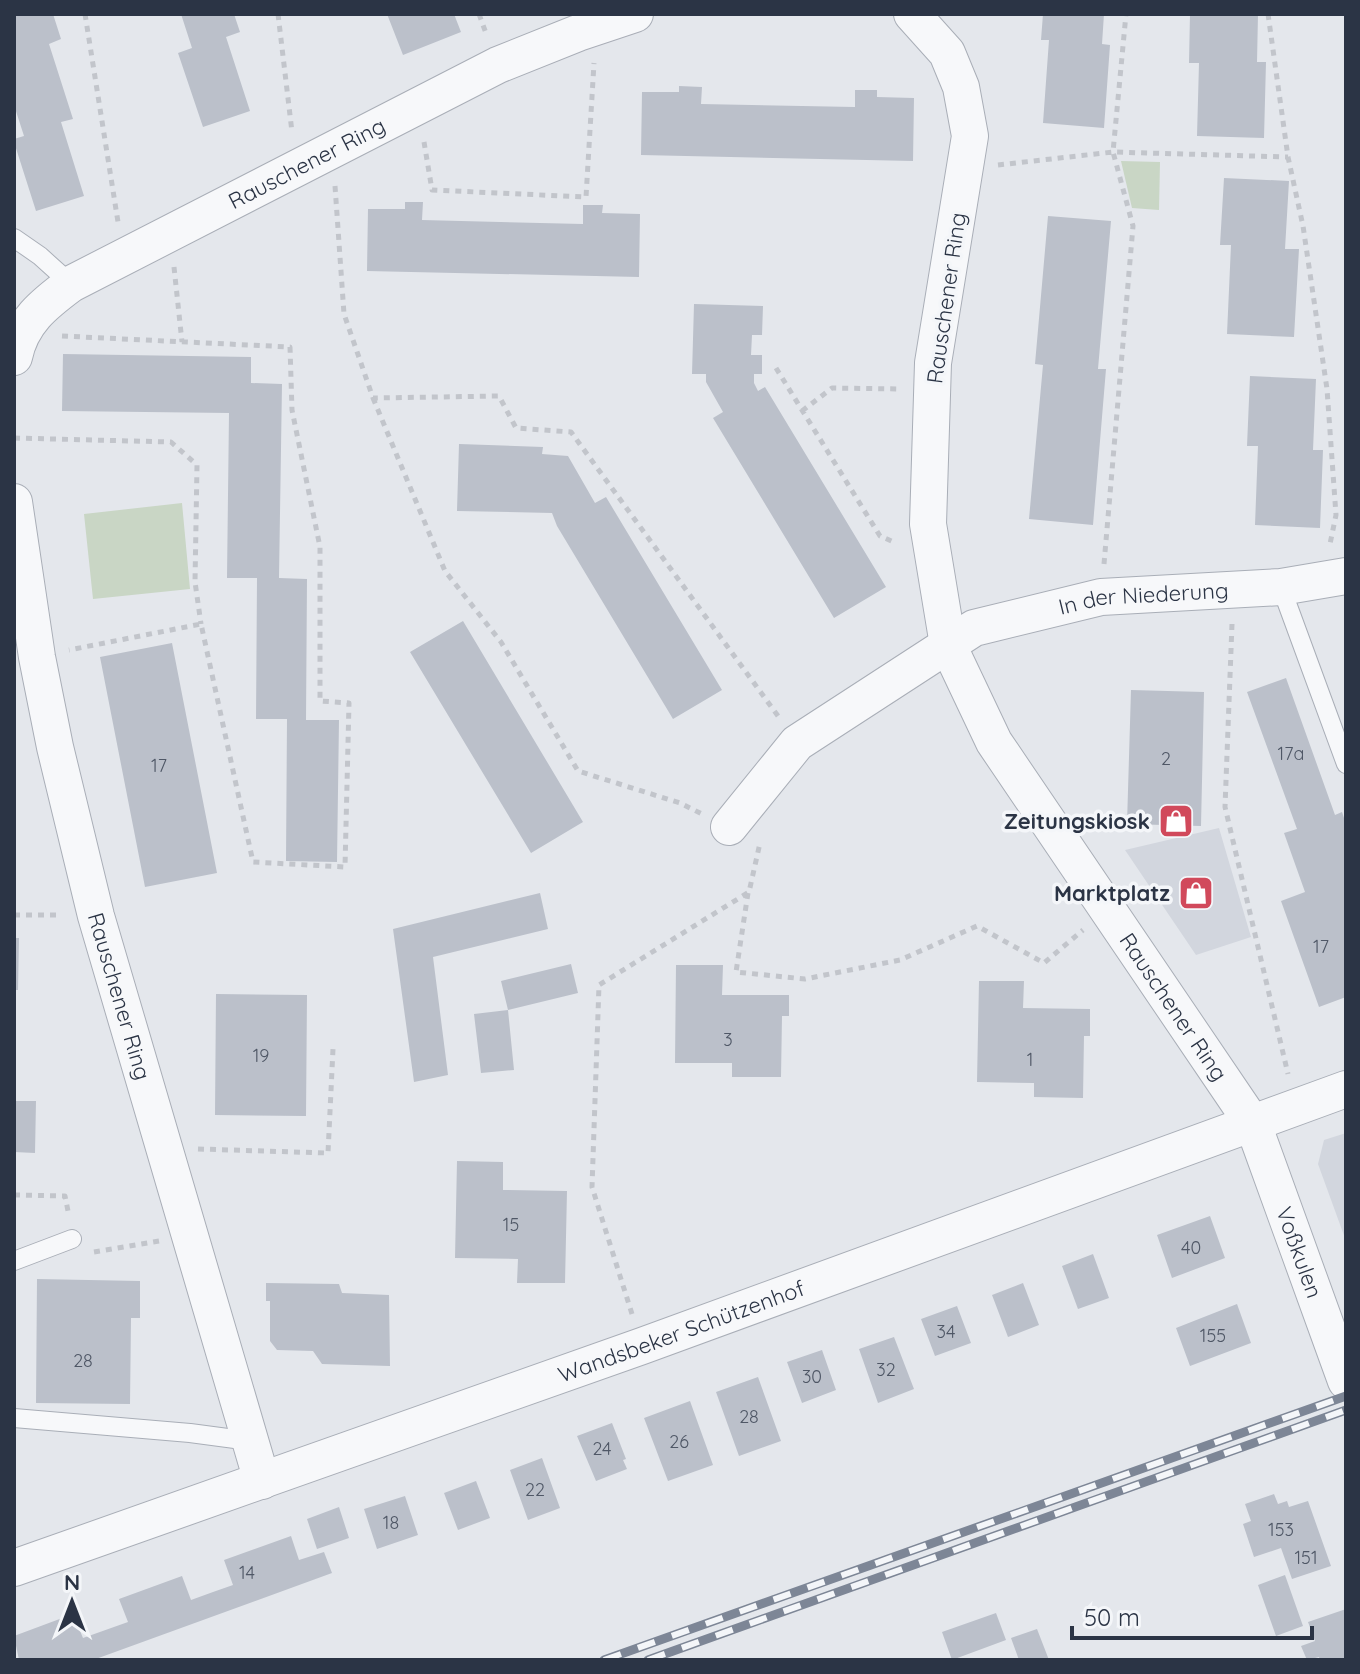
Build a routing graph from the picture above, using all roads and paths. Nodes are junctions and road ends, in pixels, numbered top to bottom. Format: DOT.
graph roads {
  1 [pos="85,14"];
  2 [pos="278,14"];
  3 [pos="635,14"];
  4 [pos="912,14"];
  5 [pos="1126,14"];
  6 [pos="1268,14"];
  7 [pos="597,26"];
  8 [pos="418,105"];
  9 [pos="332,148"];
  10 [pos="1113,152"];
  11 [pos="1288,157"];
  12 [pos="297,166"];
  13 [pos="965,169"];
  14 [pos="170,232"];
  15 [pos="14,238"];
  16 [pos="134,251"];
  17 [pos="71,284"];
  18 [pos="182,342"];
  19 [pos="18,346"];
  20 [pos="776,368"];
  21 [pos="932,390"];
  22 [pos="373,398"];
  23 [pos="802,411"];
  24 [pos="14,438"];
  25 [pos="14,502"];
  26 [pos="934,559"];
  27 [pos="1335,578"];
  28 [pos="1281,587"];
  29 [pos="1234,591"];
  30 [pos="1101,597"];
  31 [pos="201,624"];
  32 [pos="948,645"];
  33 [pos="37,657"];
  34 [pos="797,743"];
  35 [pos="1346,764"];
  36 [pos="745,832"];
  37 [pos="749,892"];
  38 [pos="1107,911"];
  39 [pos="14,915"];
  40 [pos="96,916"];
  41 [pos="333,1049"];
  42 [pos="1290,1080"];
  43 [pos="1346,1089"];
  44 [pos="1253,1124"];
  45 [pos="165,1147"];
  46 [pos="72,1239"];
  47 [pos="14,1261"];
  48 [pos="642,1346"];
  49 [pos="1346,1381"];
  50 [pos="14,1418"];
  51 [pos="250,1441"];
  52 [pos="262,1481"];
  53 [pos="14,1568"];
  1 -- 16 [label="path"];
  2 -- 12 [label="path"];
  3 -- 7 [label="street, Rauschener Ring"];
  4 -- 13 [label="street, Rauschener Ring"];
  5 -- 10 [label="path"];
  6 -- 11 [label="path"];
  7 -- 8 [label="street, Rauschener Ring"];
  7 -- 8 [label="path"];
  8 -- 9 [label="street, Rauschener Ring"];
  9 -- 12 [label="street, Rauschener Ring"];
  9 -- 22 [label="path"];
  10 -- 11 [label="path"];
  10 -- 13 [label="path"];
  10 -- 30 [label="path"];
  11 -- 27 [label="path"];
  12 -- 14 [label="street, Rauschener Ring"];
  13 -- 21 [label="street, Rauschener Ring"];
  14 -- 16 [label="street, Rauschener Ring"];
  14 -- 18 [label="path"];
  15 -- 17 [label="lane"];
  16 -- 17 [label="street, Rauschener Ring"];
  17 -- 19 [label="street, Rauschener Ring"];
  18 -- 19 [label="path"];
  18 -- 31 [label="path"];
  20 -- 23 [label="path"];
  21 -- 23 [label="path"];
  21 -- 26 [label="street, Rauschener Ring"];
  22 -- 34 [label="path"];
  22 -- 36 [label="path"];
  23 -- 26 [label="path"];
  24 -- 31 [label="path"];
  25 -- 33 [label="street, Rauschener Ring"];
  26 -- 32 [label="street, Rauschener Ring"];
  27 -- 28 [label="street, In der Niederung"];
  28 -- 29 [label="street, In der Niederung"];
  28 -- 35 [label="lane"];
  29 -- 30 [label="street, In der Niederung"];
  29 -- 42 [label="path"];
  30 -- 32 [label="street, In der Niederung"];
  31 -- 33 [label="path"];
  32 -- 34 [label="street"];
  32 -- 38 [label="street, Rauschener Ring"];
  33 -- 40 [label="street, Rauschener Ring"];
  34 -- 36 [label="street"];
  36 -- 37 [label="path"];
  37 -- 38 [label="path"];
  37 -- 48 [label="path"];
  38 -- 44 [label="street, Rauschener Ring"];
  39 -- 40 [label="path"];
  40 -- 45 [label="street, Rauschener Ring"];
  41 -- 45 [label="path"];
  43 -- 44 [label="street, Wandsbeker Schützenhof"];
  44 -- 48 [label="street, Wandsbeker Schützenhof"];
  44 -- 49 [label="street, Voßkulen"];
  45 -- 51 [label="street, Rauschener Ring"];
  46 -- 47 [label="lane"];
  48 -- 52 [label="street, Wandsbeker Schützenhof"];
  50 -- 51 [label="lane"];
  51 -- 52 [label="street, Rauschener Ring"];
  52 -- 53 [label="street, Wandsbeker Schützenhof"];
}
